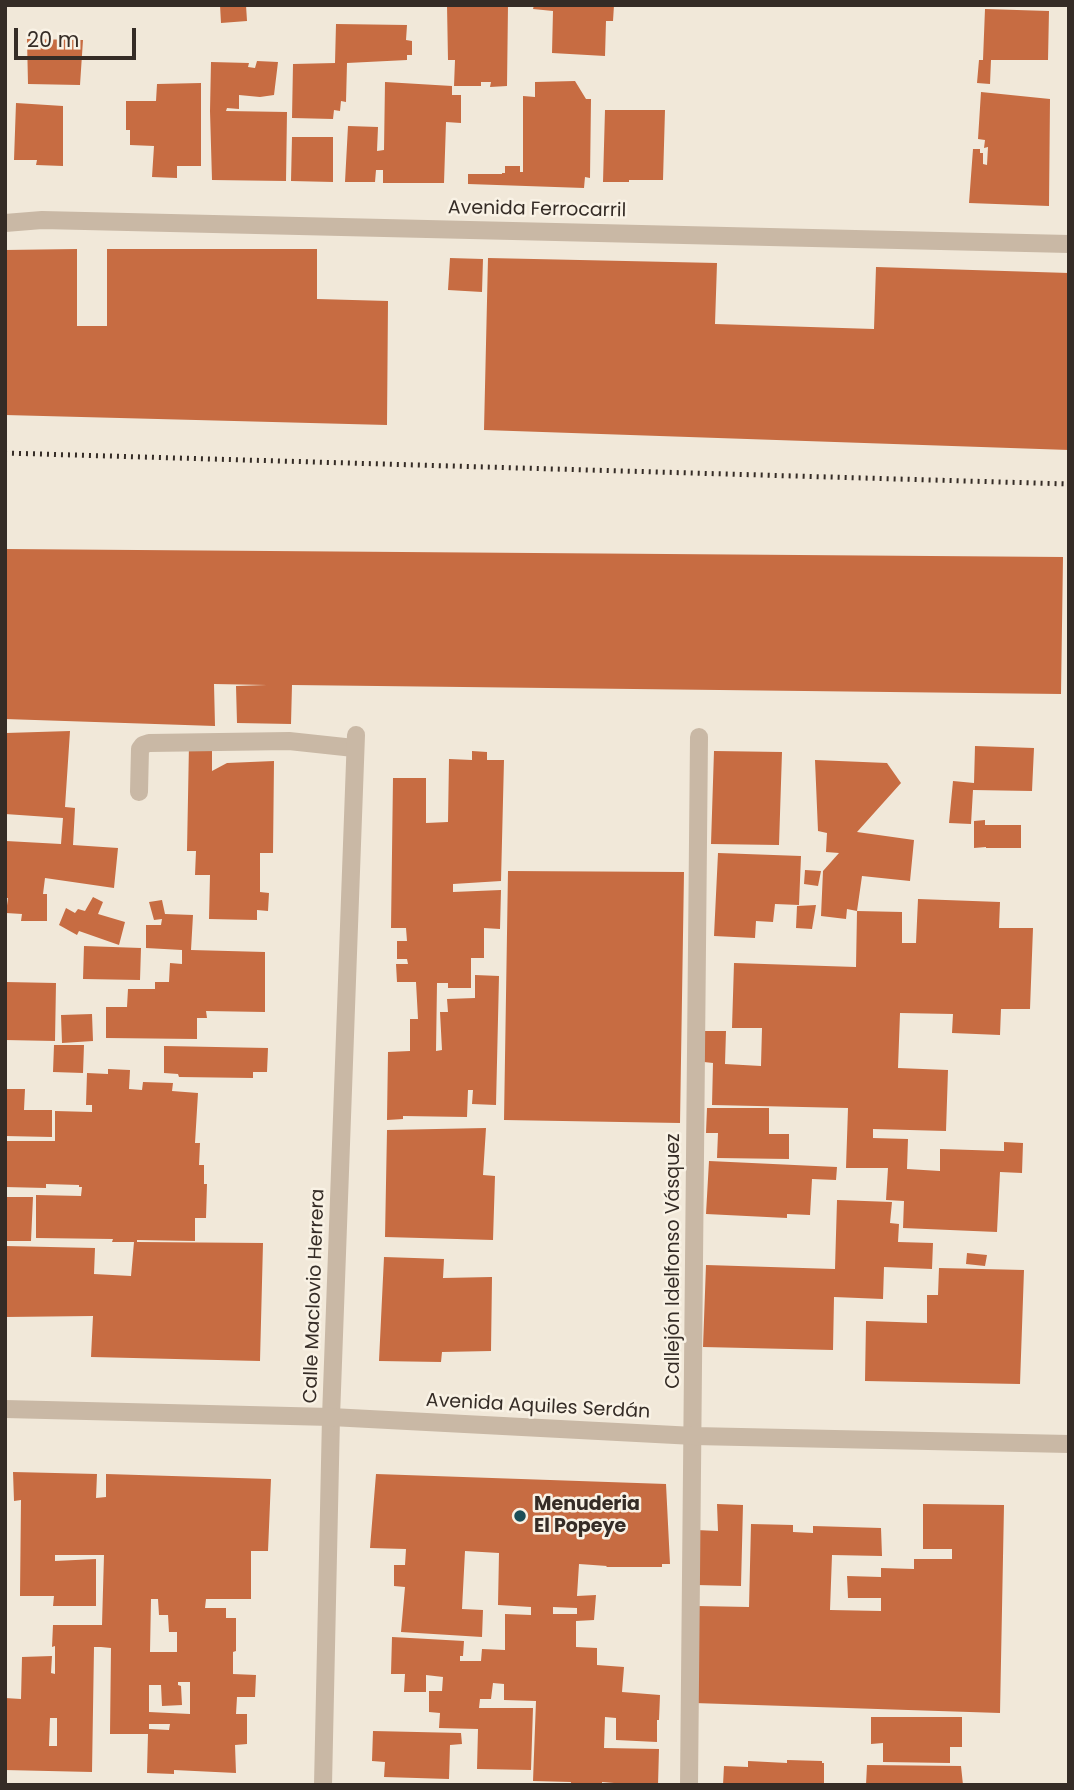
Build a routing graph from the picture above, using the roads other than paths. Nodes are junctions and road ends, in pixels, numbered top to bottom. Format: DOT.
graph roads {
  1 [pos="5,223"];
  2 [pos="1069,244"];
  3 [pos="699,737"];
  4 [pos="139,792"];
  5 [pos="5,1409"];
  6 [pos="331,1417"];
  7 [pos="694,1436"];
  8 [pos="1069,1444"];
  9 [pos="323,1785"];
  10 [pos="689,1785"];
  1 -- 2 [label="street, Avenida Ferrocarril"];
  3 -- 7 [label="street, Callejón Idelfonso Vásquez"];
  4 -- 6 [label="street, Calle Maclovio Herrera"];
  5 -- 6 [label="street, Avenida Aquiles Serdán"];
  6 -- 7 [label="street, Avenida Aquiles Serdán"];
  6 -- 9 [label="street, Calle Maclovio Herrera"];
  7 -- 8 [label="street, Avenida Aquiles Serdán"];
  7 -- 10 [label="street, Callejón Idelfonso Vásquez"];
}
